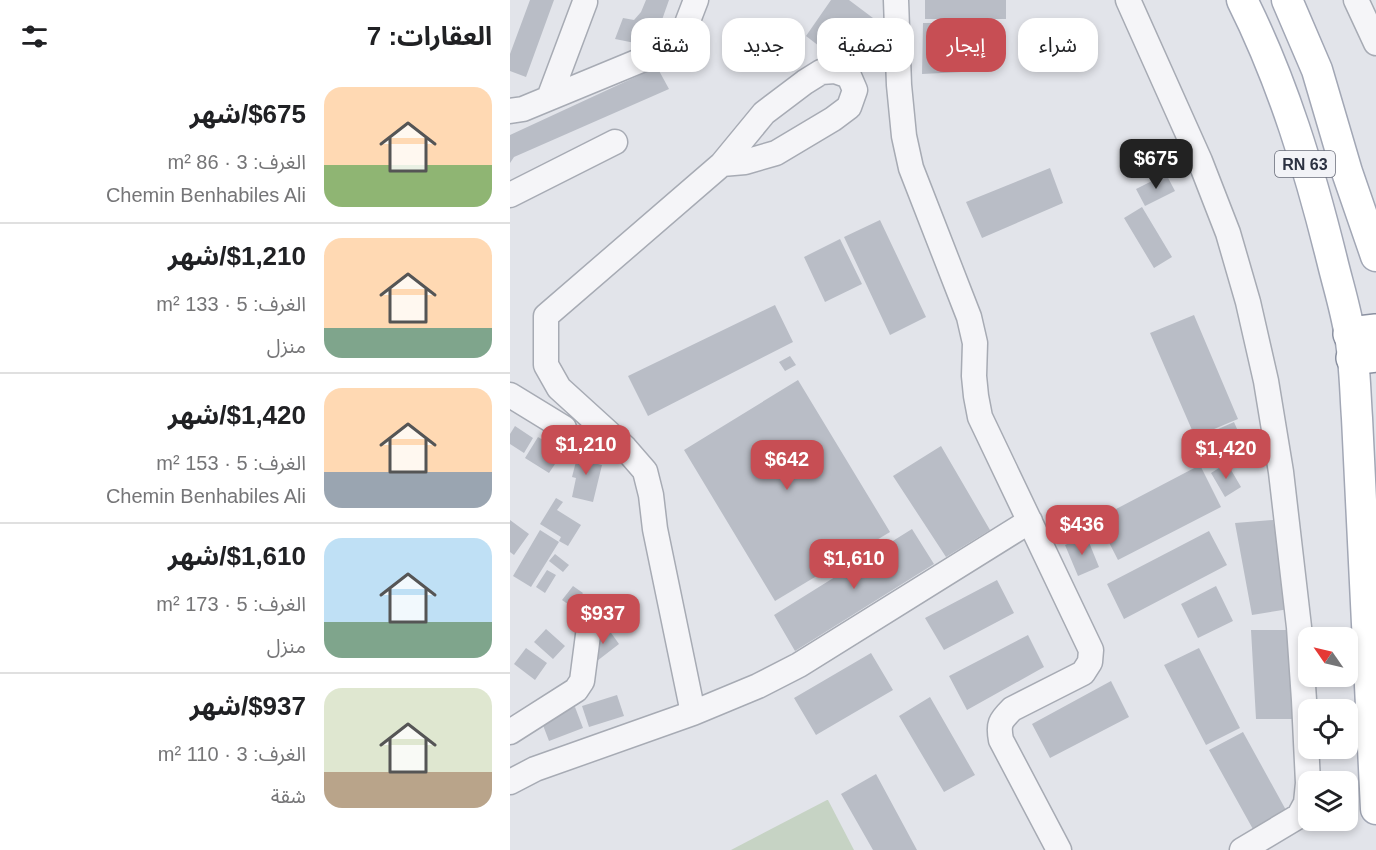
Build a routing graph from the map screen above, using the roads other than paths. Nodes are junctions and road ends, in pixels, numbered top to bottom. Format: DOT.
graph roads {
  1 [pos="696,0"];
  2 [pos="896,0"];
  3 [pos="1128,0"];
  4 [pos="1242,0"];
  5 [pos="1287,0"];
  6 [pos="1356,0"];
  7 [pos="585,2"];
  8 [pos="1376,43"];
  9 [pos="549,98"];
  10 [pos="510,111"];
  11 [pos="615,142"];
  12 [pos="722,164"];
  13 [pos="510,195"];
  14 [pos="1376,256"];
  15 [pos="1364,345"];
  16 [pos="510,395"];
  17 [pos="564,428"];
  18 [pos="1030,521"];
  19 [pos="588,635"];
  20 [pos="693,713"];
  21 [pos="510,732"];
  22 [pos="510,782"];
  23 [pos="1376,809"];
  24 [pos="1059,850"];
  25 [pos="1242,850"];
  1 -- 9 [label="street"];
  2 -- 18 [label="street"];
  3 -- 25 [label="street"];
  4 -- 15 [label="main road, RN 63"];
  5 -- 14 [label="main road, RN 63"];
  6 -- 8 [label="street"];
  7 -- 9 [label="street"];
  9 -- 10 [label="street"];
  11 -- 13 [label="street"];
  12 -- 12 [label="street"];
  12 -- 20 [label="street"];
  15 -- 23 [label="main road, RN 63"];
  16 -- 17 [label="street"];
  18 -- 20 [label="street"];
  18 -- 24 [label="street"];
  19 -- 21 [label="street"];
  20 -- 22 [label="street"];
}
